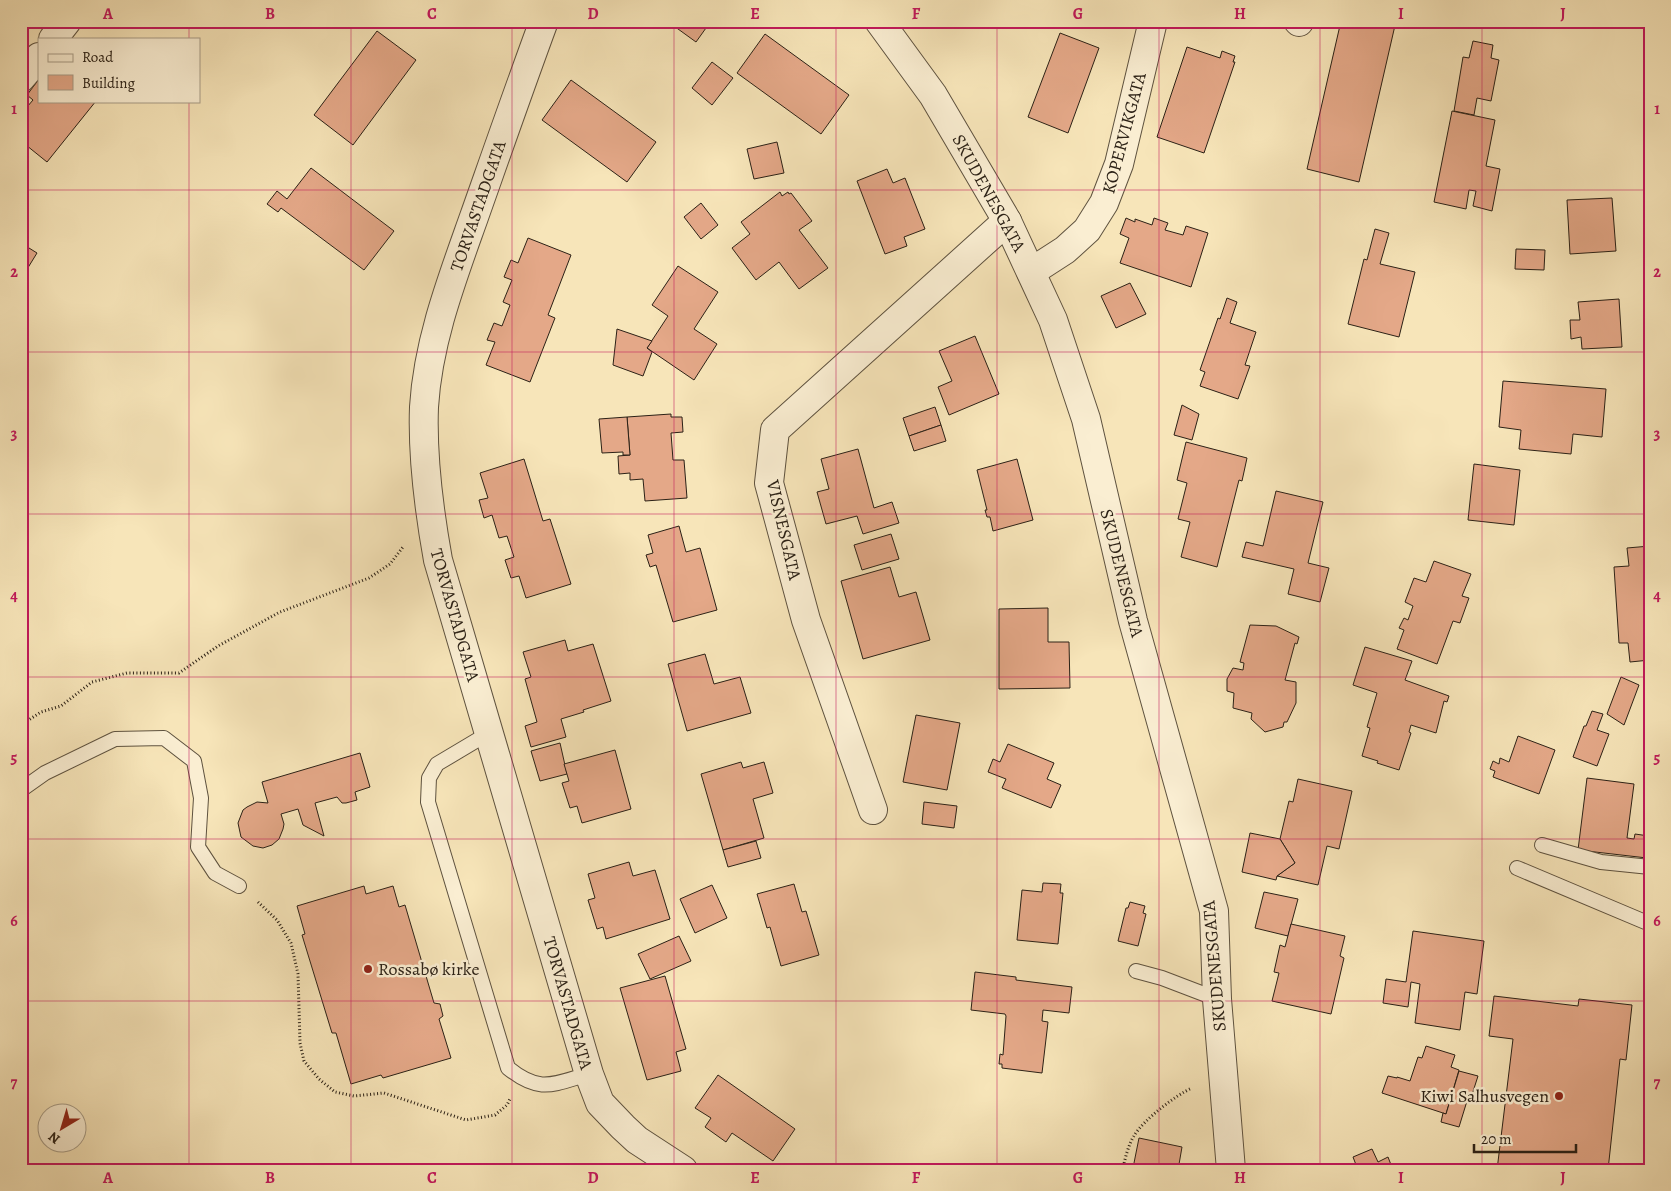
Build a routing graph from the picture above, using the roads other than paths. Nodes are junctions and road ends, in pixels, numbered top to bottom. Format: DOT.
graph roads {
  1 [pos="66,21"];
  2 [pos="544,21"];
  3 [pos="879,21"];
  4 [pos="1153,21"];
  5 [pos="54,38"];
  6 [pos="38,57"];
  7 [pos="21,78"];
  8 [pos="1007,221"];
  9 [pos="1031,272"];
  10 [pos="489,733"];
  11 [pos="21,790"];
  12 [pos="873,810"];
  13 [pos="1542,846"];
  14 [pos="1650,867"];
  15 [pos="1517,868"];
  16 [pos="239,886"];
  17 [pos="1650,924"];
  18 [pos="1136,970"];
  19 [pos="1217,999"];
  20 [pos="589,1074"];
  21 [pos="683,1170"];
  22 [pos="1231,1170"];
  1 -- 5 [label="street"];
  2 -- 10 [label="street, TORVASTADGATA"];
  3 -- 8 [label="street, SKUDENESGATA"];
  4 -- 9 [label="street, KOPERVIKGATA"];
  6 -- 7 [label="street"];
  8 -- 9 [label="street, SKUDENESGATA"];
  8 -- 12 [label="street, VISNESGATA"];
  9 -- 19 [label="street, SKUDENESGATA"];
  10 -- 20 [label="street, TORVASTADGATA"];
  10 -- 20 [label="lane"];
  11 -- 16 [label="lane"];
  13 -- 14 [label="lane"];
  15 -- 17 [label="lane"];
  18 -- 19 [label="lane"];
  19 -- 22 [label="street, SKUDENESGATA"];
  20 -- 21 [label="street, TORVASTADGATA"];
}
